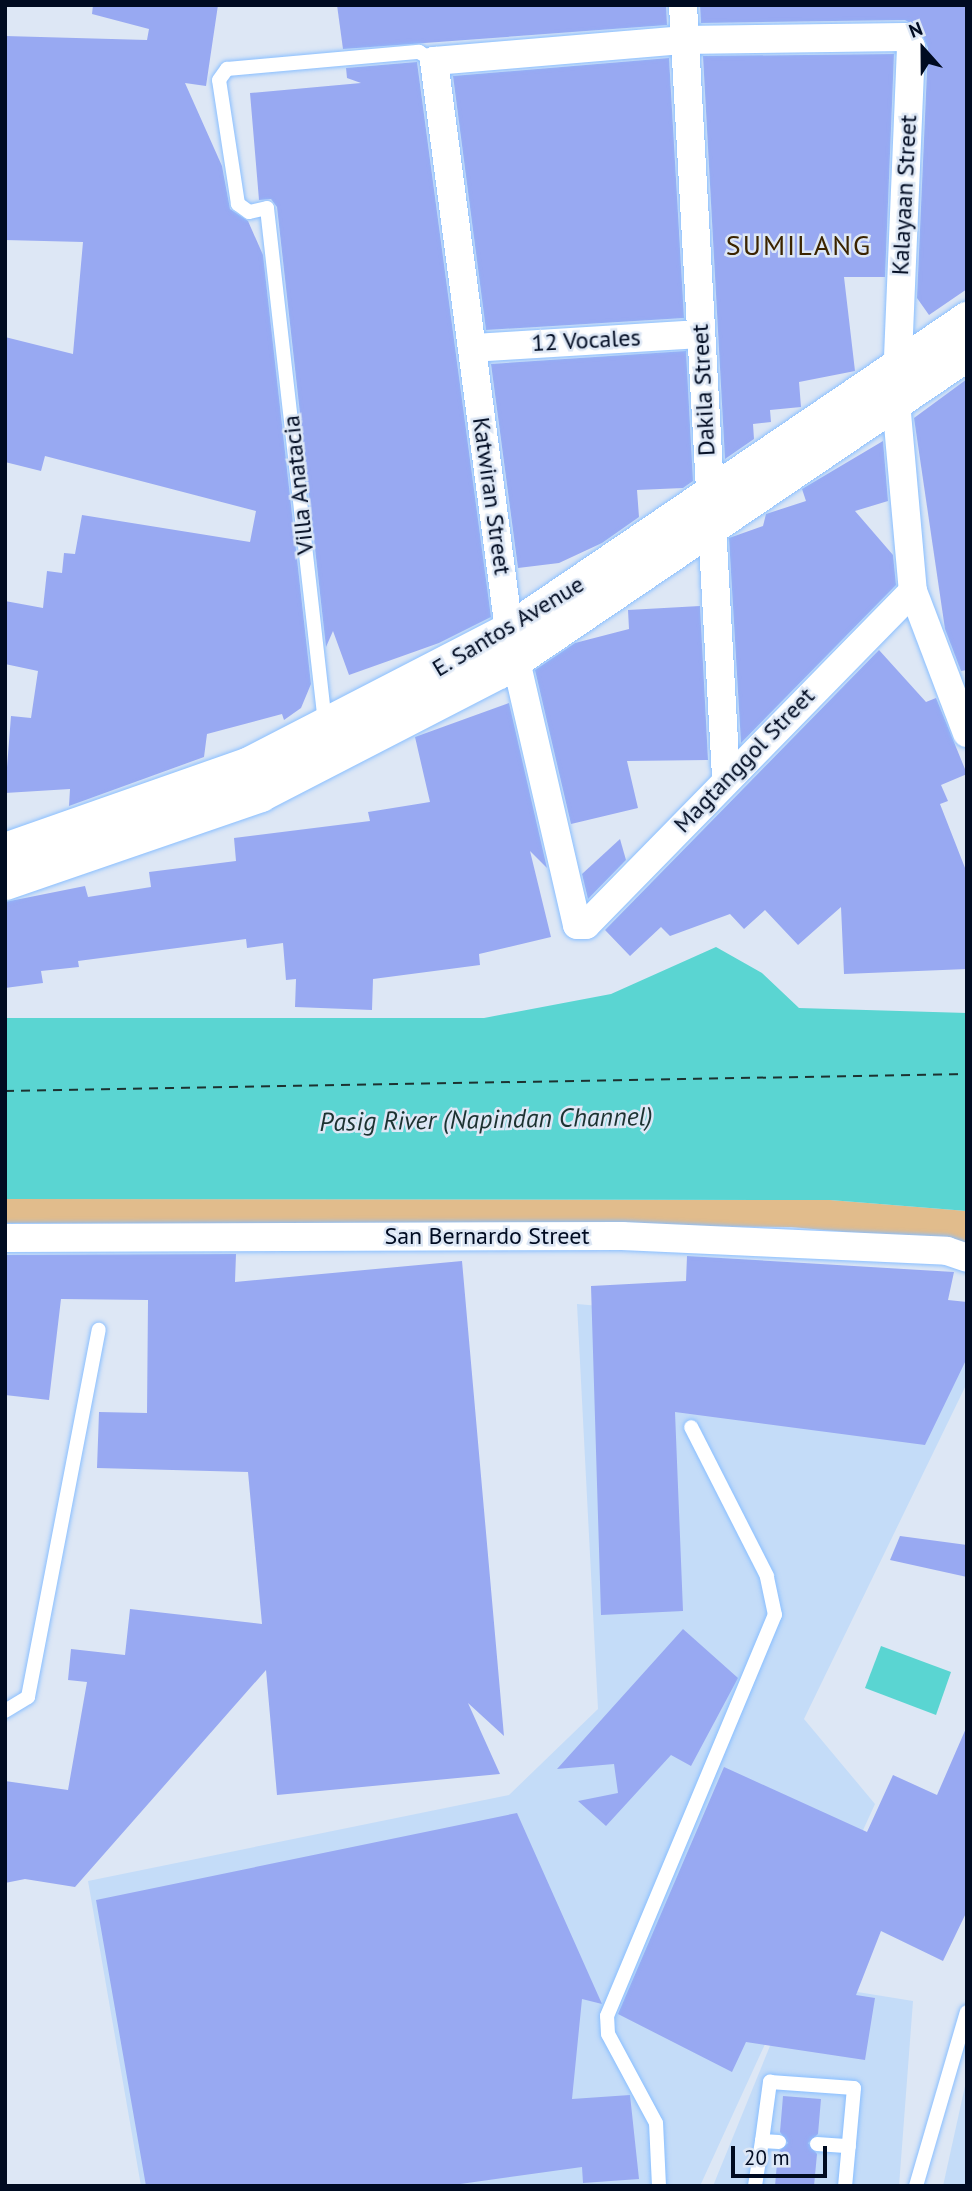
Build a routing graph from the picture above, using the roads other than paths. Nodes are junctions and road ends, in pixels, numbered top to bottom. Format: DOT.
graph roads {
  1 [pos="683,5"];
  2 [pos="682,40"];
  3 [pos="434,61"];
  4 [pos="967,319"];
  5 [pos="699,334"];
  6 [pos="472,348"];
  7 [pos="967,353"];
  8 [pos="896,367"];
  9 [pos="896,402"];
  10 [pos="710,513"];
  11 [pos="913,591"];
  12 [pos="512,645"];
  13 [pos="967,733"];
  14 [pos="328,746"];
  15 [pos="726,776"];
  16 [pos="5,850"];
  17 [pos="5,882"];
  18 [pos="577,925"];
  19 [pos="5,1238"];
  20 [pos="967,1258"];
  21 [pos="99,1330"];
  22 [pos="691,1427"];
  23 [pos="5,1712"];
  24 [pos="967,2012"];
  25 [pos="961,2055"];
  26 [pos="762,2141"];
  27 [pos="779,2141"];
  28 [pos="817,2144"];
  29 [pos="849,2146"];
  30 [pos="659,2186"];
  31 [pos="755,2186"];
  32 [pos="845,2186"];
  33 [pos="916,2186"];
  1 -- 2 [label="street, Dakila Street"];
  2 -- 3 [label="street, Kalayaan Street"];
  2 -- 5 [label="street, Dakila Street"];
  2 -- 8 [label="street, Kalayaan Street"];
  3 -- 6 [label="street, Katwiran Street"];
  3 -- 14 [label="lane, Villa Anatacia"];
  4 -- 8 [label="street, E. Santos Avenue"];
  5 -- 6 [label="street, 12 Vocales"];
  5 -- 10 [label="street, Dakila Street"];
  6 -- 12 [label="street, Katwiran Street"];
  7 -- 9 [label="street, E. Santos Avenue"];
  8 -- 9 [label="street, Kalayaan Street"];
  8 -- 10 [label="street, E. Santos Avenue"];
  9 -- 10 [label="street, E. Santos Avenue"];
  9 -- 11 [label="street, Kalayaan Street"];
  10 -- 12 [label="street, E. Santos Avenue"];
  10 -- 15 [label="street, Dakila Street"];
  11 -- 13 [label="street, Kalayaan Street"];
  11 -- 15 [label="street, Magtanggol Street"];
  12 -- 14 [label="street, E. Santos Avenue"];
  12 -- 18 [label="street, Katwiran Street"];
  14 -- 16 [label="street, E. Santos Avenue"];
  14 -- 17 [label="street, E. Santos Avenue"];
  15 -- 18 [label="street, Magtanggol Street"];
  19 -- 20 [label="street, San Bernardo Street"];
  21 -- 23 [label="lane"];
  22 -- 30 [label="lane"];
  24 -- 25 [label="lane"];
  25 -- 33 [label="lane"];
  26 -- 27 [label="lane"];
  26 -- 29 [label="lane"];
  26 -- 31 [label="lane"];
  28 -- 29 [label="lane"];
  29 -- 32 [label="lane"];
}
